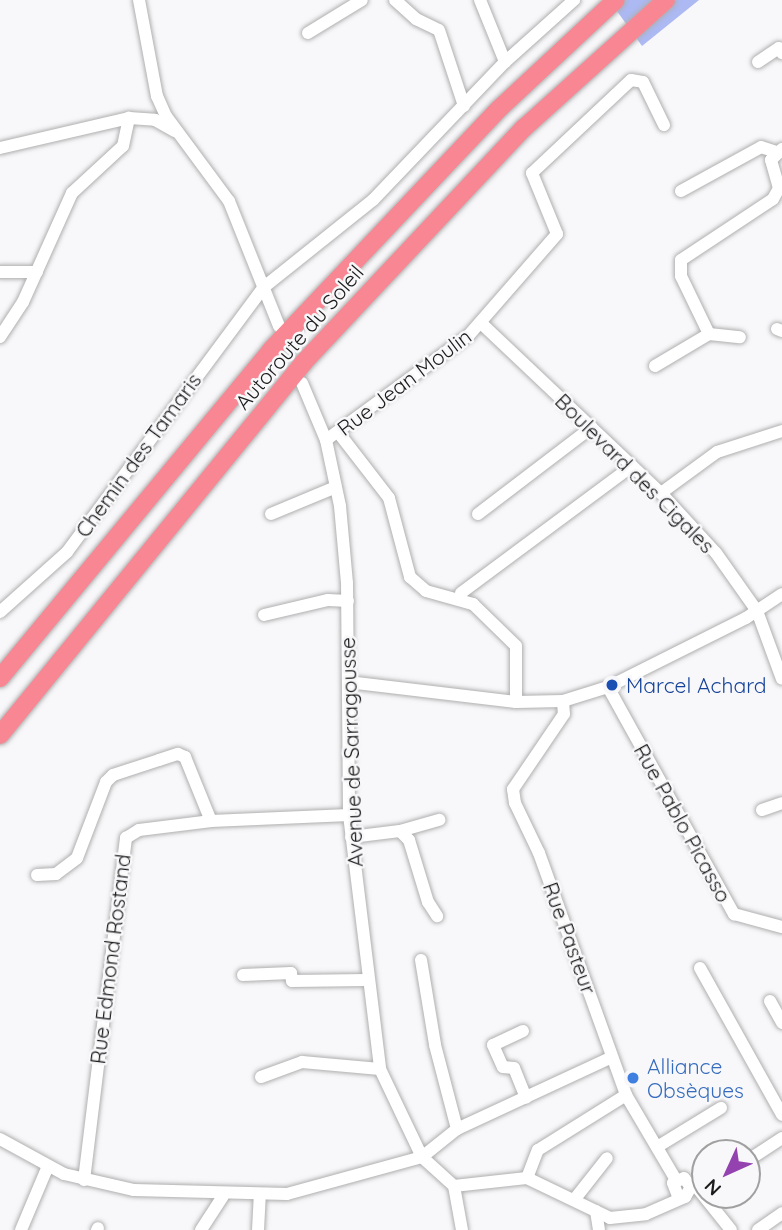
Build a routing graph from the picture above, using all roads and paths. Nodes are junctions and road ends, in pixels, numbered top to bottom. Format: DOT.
graph roads {
  1 [pos="139,0"];
  2 [pos="362,0"];
  3 [pos="395,0"];
  4 [pos="480,0"];
  5 [pos="574,0"];
  6 [pos="616,0"];
  7 [pos="666,0"];
  8 [pos="308,33"];
  9 [pos="782,53"];
  10 [pos="505,62"];
  11 [pos="758,62"];
  12 [pos="464,106"];
  13 [pos="130,118"];
  14 [pos="664,125"];
  15 [pos="180,133"];
  16 [pos="0,148"];
  17 [pos="779,150"];
  18 [pos="681,191"];
  19 [pos="0,272"];
  20 [pos="37,272"];
  21 [pos="264,287"];
  22 [pos="481,323"];
  23 [pos="279,327"];
  24 [pos="709,334"];
  25 [pos="0,337"];
  26 [pos="740,337"];
  27 [pos="655,366"];
  28 [pos="302,383"];
  29 [pos="592,427"];
  30 [pos="782,431"];
  31 [pos="338,432"];
  32 [pos="326,440"];
  33 [pos="632,466"];
  34 [pos="336,488"];
  35 [pos="661,493"];
  36 [pos="271,514"];
  37 [pos="478,514"];
  38 [pos="461,593"];
  39 [pos="782,594"];
  40 [pos="348,601"];
  41 [pos="757,611"];
  42 [pos="0,612"];
  43 [pos="264,615"];
  44 [pos="0,678"];
  45 [pos="782,679"];
  46 [pos="348,682"];
  47 [pos="608,687"];
  48 [pos="563,701"];
  49 [pos="516,702"];
  50 [pos="0,735"];
  51 [pos="782,803"];
  52 [pos="762,810"];
  53 [pos="349,815"];
  54 [pos="439,820"];
  55 [pos="211,821"];
  56 [pos="400,831"];
  57 [pos="351,837"];
  58 [pos="37,876"];
  59 [pos="437,916"];
  60 [pos="782,927"];
  61 [pos="421,960"];
  62 [pos="700,968"];
  63 [pos="243,975"];
  64 [pos="366,980"];
  65 [pos="770,1001"];
  66 [pos="782,1023"];
  67 [pos="523,1031"];
  68 [pos="610,1058"];
  69 [pos="380,1069"];
  70 [pos="261,1077"];
  71 [pos="626,1095"];
  72 [pos="526,1098"];
  73 [pos="721,1108"];
  74 [pos="782,1115"];
  75 [pos="457,1129"];
  76 [pos="782,1138"];
  77 [pos="0,1139"];
  78 [pos="657,1147"];
  79 [pos="761,1152"];
  80 [pos="422,1157"];
  81 [pos="607,1158"];
  82 [pos="48,1166"];
  83 [pos="527,1178"];
  84 [pos="85,1180"];
  85 [pos="454,1186"];
  86 [pos="691,1188"];
  87 [pos="691,1193"];
  88 [pos="223,1196"];
  89 [pos="260,1196"];
  90 [pos="574,1200"];
  91 [pos="710,1209"];
  92 [pos="596,1211"];
  93 [pos="782,1213"];
  94 [pos="21,1230"];
  95 [pos="201,1230"];
  96 [pos="258,1230"];
  97 [pos="462,1230"];
  98 [pos="599,1230"];
  99 [pos="731,1230"];
  100 [pos="758,1230"];
  1 -- 15 [label="street"];
  2 -- 8 [label="street"];
  3 -- 12 [label="street"];
  4 -- 10 [label="street"];
  5 -- 10 [label="street, Chemin des Tamaris"];
  6 -- 44 [label="highway, Autoroute du Soleil"];
  7 -- 50 [label="highway, Autoroute du Soleil"];
  9 -- 11 [label="street"];
  10 -- 12 [label="street, Chemin des Tamaris"];
  12 -- 21 [label="street, Chemin des Tamaris"];
  13 -- 15 [label="street"];
  13 -- 16 [label="street"];
  13 -- 20 [label="street"];
  14 -- 22 [label="street, Rue Jean Moulin"];
  15 -- 21 [label="street"];
  17 -- 18 [label="street"];
  17 -- 24 [label="street"];
  19 -- 20 [label="street"];
  20 -- 25 [label="street"];
  21 -- 23 [label="street"];
  21 -- 42 [label="street, Chemin des Tamaris"];
  22 -- 29 [label="street, Boulevard des Cigales"];
  22 -- 31 [label="street, Rue Jean Moulin"];
  24 -- 26 [label="street"];
  24 -- 27 [label="street"];
  28 -- 32 [label="street, Avenue de Sarragousse"];
  29 -- 33 [label="street, Boulevard des Cigales"];
  29 -- 37 [label="street"];
  30 -- 35 [label="street"];
  31 -- 32 [label="street, Rue Jean Moulin"];
  31 -- 49 [label="street"];
  32 -- 34 [label="street, Avenue de Sarragousse"];
  33 -- 35 [label="street, Boulevard des Cigales"];
  33 -- 38 [label="street"];
  34 -- 36 [label="street"];
  34 -- 40 [label="street, Avenue de Sarragousse"];
  35 -- 41 [label="street, Boulevard des Cigales"];
  39 -- 41 [label="street"];
  40 -- 43 [label="street"];
  40 -- 46 [label="street, Avenue de Sarragousse"];
  41 -- 45 [label="street, Boulevard des Cigales"];
  41 -- 47 [label="street"];
  46 -- 49 [label="street"];
  46 -- 53 [label="street, Avenue de Sarragousse"];
  47 -- 48 [label="street"];
  47 -- 60 [label="street, Rue Pablo Picasso"];
  48 -- 49 [label="street"];
  48 -- 68 [label="street, Rue Pasteur"];
  51 -- 52 [label="street"];
  53 -- 55 [label="street, Rue Edmond Rostand"];
  53 -- 57 [label="street, Avenue de Sarragousse"];
  54 -- 56 [label="street"];
  55 -- 58 [label="street"];
  55 -- 84 [label="street, Rue Edmond Rostand"];
  56 -- 57 [label="street"];
  56 -- 59 [label="street"];
  57 -- 64 [label="street, Avenue de Sarragousse"];
  61 -- 75 [label="street"];
  62 -- 74 [label="street"];
  63 -- 64 [label="street"];
  64 -- 69 [label="street, Avenue de Sarragousse"];
  65 -- 66 [label="street"];
  67 -- 72 [label="street"];
  68 -- 71 [label="street, Rue Pasteur"];
  68 -- 72 [label="street"];
  69 -- 70 [label="street"];
  69 -- 80 [label="street, Avenue de Sarragousse"];
  71 -- 78 [label="street, Rue Pasteur"];
  71 -- 83 [label="street"];
  72 -- 75 [label="street"];
  73 -- 78 [label="street"];
  75 -- 80 [label="street"];
  76 -- 79 [label="street"];
  77 -- 82 [label="street"];
  78 -- 86 [label="street, Rue Pasteur"];
  80 -- 85 [label="street"];
  80 -- 89 [label="street"];
  81 -- 90 [label="street"];
  82 -- 84 [label="street"];
  82 -- 94 [label="street"];
  83 -- 85 [label="street"];
  83 -- 90 [label="street"];
  84 -- 88 [label="street"];
  85 -- 97 [label="street"];
  87 -- 92 [label="street"];
  88 -- 89 [label="street"];
  88 -- 95 [label="street"];
  89 -- 96 [label="street"];
  90 -- 92 [label="street"];
  91 -- 99 [label="street"];
  92 -- 98 [label="street"];
  93 -- 100 [label="street"];
}
